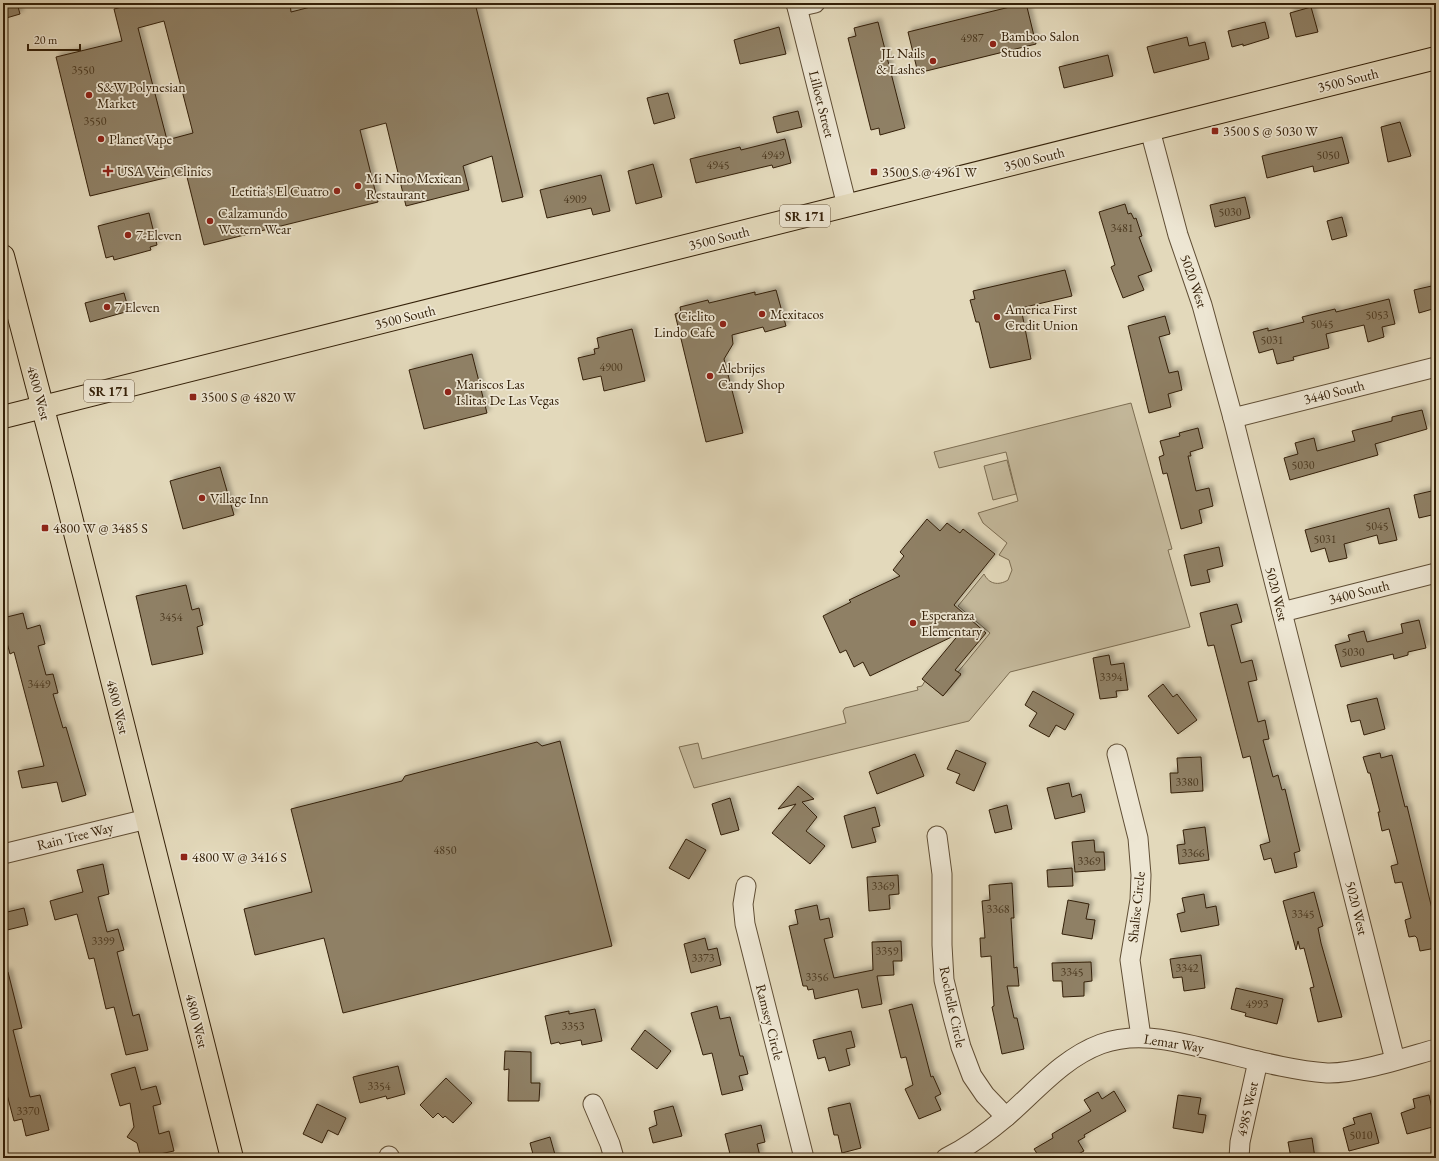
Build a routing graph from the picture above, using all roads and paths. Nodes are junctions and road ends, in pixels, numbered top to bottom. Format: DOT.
graph roads {
  1 [pos="815,3"];
  2 [pos="796,5"];
  3 [pos="1436,58"];
  4 [pos="1150,130"];
  5 [pos="847,206"];
  6 [pos="3,256"];
  7 [pos="1436,367"];
  8 [pos="43,407"];
  9 [pos="3,417"];
  10 [pos="1233,418"];
  11 [pos="1436,573"];
  12 [pos="1282,612"];
  13 [pos="1117,754"];
  14 [pos="147,819"];
  15 [pos="937,836"];
  16 [pos="3,854"];
  17 [pos="746,886"];
  18 [pos="1141,1037"];
  19 [pos="1436,1049"];
  20 [pos="1395,1060"];
  21 [pos="1258,1061"];
  22 [pos="593,1104"];
  23 [pos="1006,1117"];
  24 [pos="232,1158"];
  25 [pos="614,1158"];
  26 [pos="804,1158"];
  27 [pos="946,1158"];
  28 [pos="1239,1158"];
  1 -- 2 [label="street"];
  2 -- 5 [label="street, Lilloet Street"];
  3 -- 4 [label="main road, 3500 South / SR 171"];
  4 -- 5 [label="main road, 3500 South / SR 171"];
  4 -- 10 [label="street, 5020 West"];
  5 -- 8 [label="main road, 3500 South / SR 171"];
  6 -- 8 [label="main road, 4800 West"];
  7 -- 10 [label="street, 3440 South"];
  8 -- 9 [label="main road, 3500 South / SR 171"];
  8 -- 14 [label="main road, 4800 West"];
  10 -- 12 [label="street, 5020 West"];
  11 -- 12 [label="street, 3400 South"];
  12 -- 20 [label="street, 5020 West"];
  13 -- 18 [label="street, Shalise Circle"];
  14 -- 16 [label="street, Rain Tree Way"];
  14 -- 24 [label="main road, 4800 West"];
  15 -- 23 [label="street, Rochelle Circle"];
  17 -- 26 [label="street, Ramsey Circle"];
  18 -- 21 [label="street, Lemar Way"];
  18 -- 23 [label="street, Lemar Way"];
  19 -- 20 [label="street, Lemar Way"];
  20 -- 21 [label="street, Lemar Way"];
  21 -- 28 [label="street, 4985 West"];
  22 -- 25 [label="street"];
  23 -- 27 [label="street, Lemar Way"];
}
